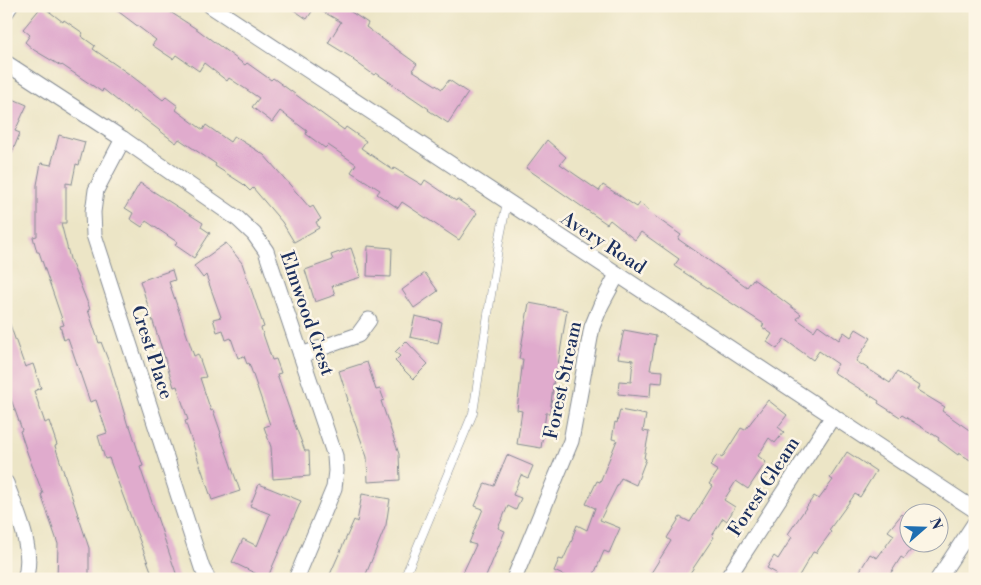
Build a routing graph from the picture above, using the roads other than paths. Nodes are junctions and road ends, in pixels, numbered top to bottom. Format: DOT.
graph roads {
  1 [pos="10,6"];
  2 [pos="211,6"];
  3 [pos="6,12"];
  4 [pos="6,63"];
  5 [pos="123,138"];
  6 [pos="507,202"];
  7 [pos="617,275"];
  8 [pos="369,320"];
  9 [pos="301,355"];
  10 [pos="833,416"];
  11 [pos="6,483"];
  12 [pos="975,510"];
  13 [pos="975,523"];
  14 [pos="25,579"];
  15 [pos="208,579"];
  16 [pos="296,579"];
  17 [pos="404,579"];
  18 [pos="514,579"];
  19 [pos="727,579"];
  20 [pos="938,579"];
  1 -- 3 [label="street"];
  2 -- 6 [label="street, Avery Road"];
  4 -- 5 [label="street, Elmwood Crest"];
  5 -- 9 [label="street, Elmwood Crest"];
  5 -- 15 [label="street, Crest Place"];
  6 -- 7 [label="street, Avery Road"];
  6 -- 17 [label="lane"];
  7 -- 10 [label="street, Avery Road"];
  7 -- 18 [label="street, Forest Stream"];
  8 -- 9 [label="street"];
  9 -- 16 [label="street, Elmwood Crest"];
  10 -- 12 [label="street, Avery Road"];
  10 -- 19 [label="street, Forest Gleam"];
  11 -- 14 [label="street"];
  13 -- 20 [label="street"];
}
